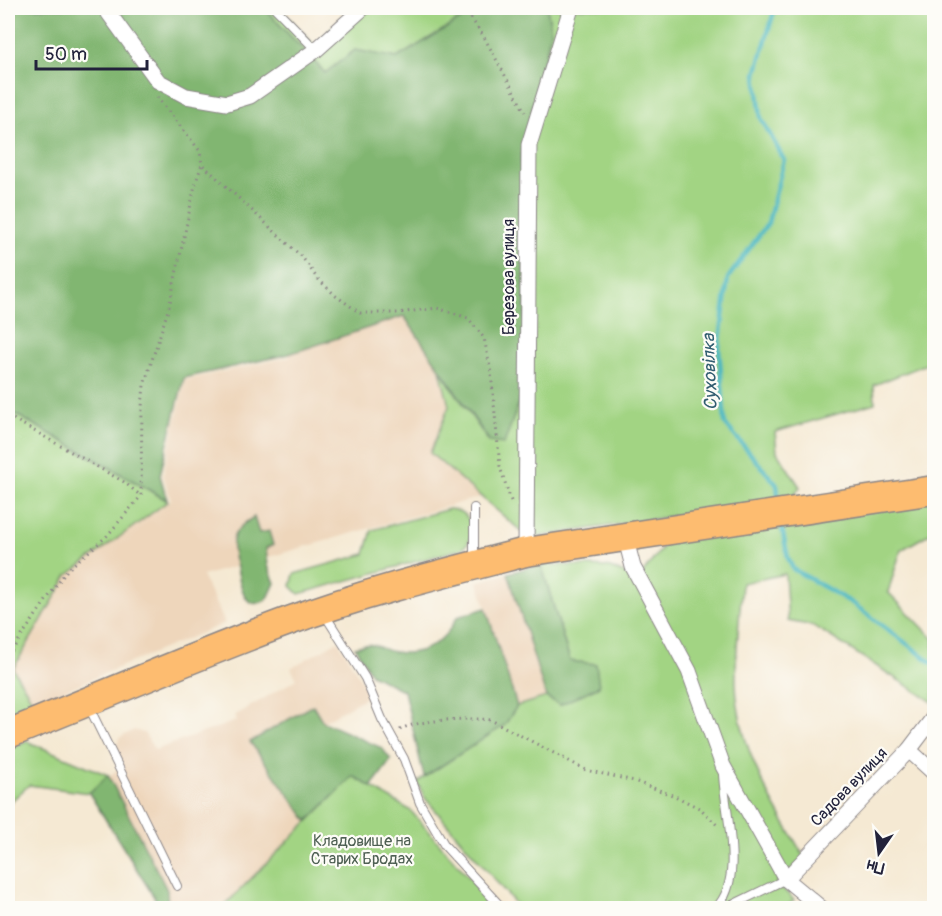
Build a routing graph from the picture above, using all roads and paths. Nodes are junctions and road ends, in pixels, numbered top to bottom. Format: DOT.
graph roads {
  1 [pos="105,8"];
  2 [pos="276,8"];
  3 [pos="363,8"];
  4 [pos="464,8"];
  5 [pos="571,8"];
  6 [pos="316,50"];
  7 [pos="150,70"];
  8 [pos="533,129"];
  9 [pos="202,164"];
  10 [pos="8,416"];
  11 [pos="934,490"];
  12 [pos="141,496"];
  13 [pos="474,508"];
  14 [pos="525,517"];
  15 [pos="625,536"];
  16 [pos="526,552"];
  17 [pos="473,566"];
  18 [pos="321,610"];
  19 [pos="8,656"];
  20 [pos="87,703"];
  21 [pos="934,717"];
  22 [pos="8,734"];
  23 [pos="393,741"];
  24 [pos="909,750"];
  25 [pos="723,766"];
  26 [pos="934,773"];
  27 [pos="731,844"];
  28 [pos="786,879"];
  29 [pos="177,886"];
  30 [pos="502,909"];
  31 [pos="716,909"];
  32 [pos="726,909"];
  33 [pos="820,909"];
  1 -- 7 [label="street"];
  2 -- 6 [label="lane"];
  3 -- 6 [label="street"];
  4 -- 8 [label="path"];
  5 -- 8 [label="street, Березова вулиця"];
  6 -- 7 [label="street"];
  7 -- 9 [label="path"];
  8 -- 14 [label="street, Березова вулиця"];
  9 -- 12 [label="path"];
  9 -- 14 [label="path"];
  10 -- 12 [label="path"];
  11 -- 15 [label="highway"];
  12 -- 19 [label="path"];
  13 -- 17 [label="lane"];
  14 -- 16 [label="street, Березова вулиця"];
  15 -- 16 [label="highway"];
  15 -- 25 [label="street"];
  16 -- 17 [label="highway"];
  17 -- 18 [label="highway"];
  18 -- 20 [label="highway"];
  18 -- 23 [label="lane"];
  20 -- 22 [label="highway"];
  20 -- 29 [label="lane"];
  21 -- 24 [label="street, Садова вулиця"];
  23 -- 27 [label="path"];
  23 -- 30 [label="lane"];
  24 -- 26 [label="street"];
  24 -- 28 [label="street, Садова вулиця"];
  25 -- 27 [label="lane"];
  25 -- 28 [label="street"];
  27 -- 31 [label="lane"];
  28 -- 32 [label="lane"];
  28 -- 33 [label="street"];
}
